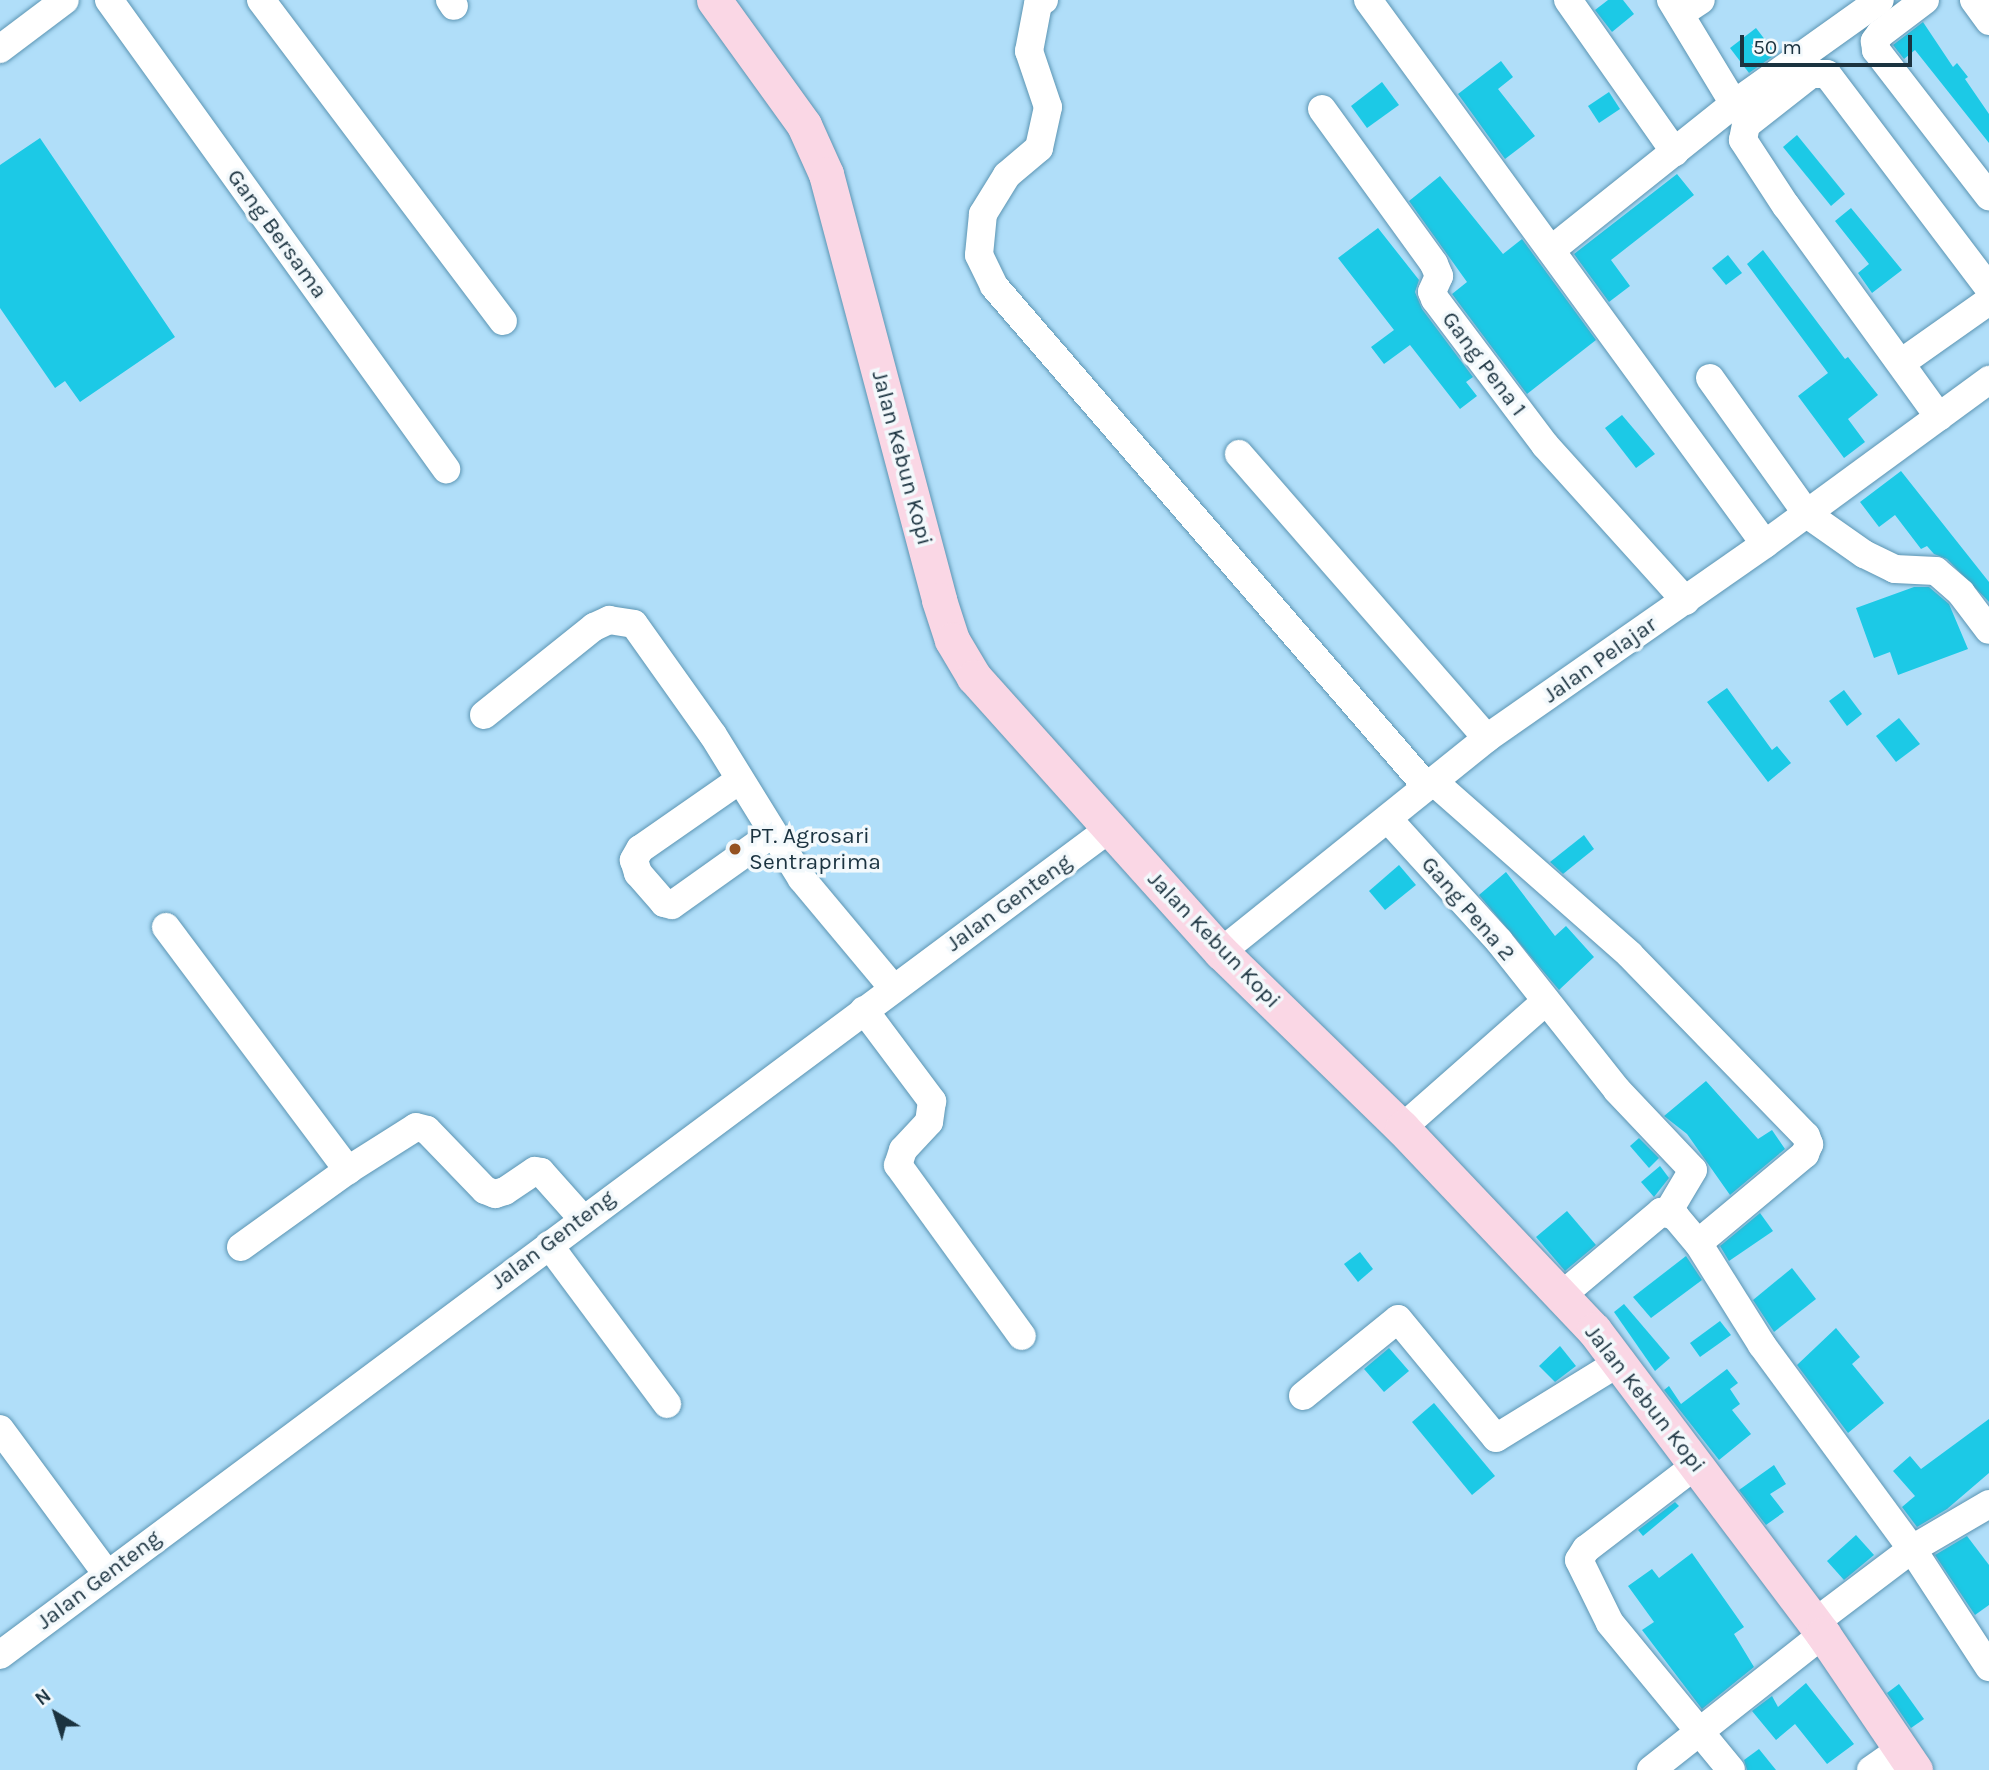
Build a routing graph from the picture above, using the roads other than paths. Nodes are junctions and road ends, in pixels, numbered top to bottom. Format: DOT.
graph roads {
  1 [pos="65,0"];
  2 [pos="109,0"];
  3 [pos="261,0"];
  4 [pos="714,0"];
  5 [pos="1044,0"];
  6 [pos="1368,0"];
  7 [pos="1568,0"];
  8 [pos="1880,0"];
  9 [pos="1926,0"];
  10 [pos="1974,0"];
  11 [pos="1684,5"];
  12 [pos="1989,21"];
  13 [pos="3,41"];
  14 [pos="1734,104"];
  15 [pos="1322,109"];
  16 [pos="1675,152"];
  17 [pos="1989,196"];
  18 [pos="1551,250"];
  19 [pos="1989,288"];
  20 [pos="1989,301"];
  21 [pos="503,321"];
  22 [pos="1901,363"];
  23 [pos="1710,378"];
  24 [pos="1989,380"];
  25 [pos="1939,417"];
  26 [pos="1239,454"];
  27 [pos="446,469"];
  28 [pos="1807,514"];
  29 [pos="1765,544"];
  30 [pos="1686,601"];
  31 [pos="1989,630"];
  32 [pos="484,715"];
  33 [pos="1487,738"];
  34 [pos="738,781"];
  35 [pos="1431,785"];
  36 [pos="1388,819"];
  37 [pos="1109,829"];
  38 [pos="772,834"];
  39 [pos="166,927"];
  40 [pos="1221,953"];
  41 [pos="893,988"];
  42 [pos="1545,1002"];
  43 [pos="864,1010"];
  44 [pos="1402,1128"];
  45 [pos="348,1170"];
  46 [pos="1668,1212"];
  47 [pos="582,1218"];
  48 [pos="1698,1243"];
  49 [pos="549,1245"];
  50 [pos="241,1247"];
  51 [pos="1561,1296"];
  52 [pos="1022,1336"];
  53 [pos="1621,1361"];
  54 [pos="1303,1396"];
  55 [pos="667,1404"];
  56 [pos="0,1429"];
  57 [pos="1696,1465"];
  58 [pos="1989,1504"];
  59 [pos="1912,1549"];
  60 [pos="107,1574"];
  61 [pos="1819,1628"];
  62 [pos="0,1655"];
  63 [pos="1989,1667"];
  64 [pos="1703,1732"];
  65 [pos="1907,1760"];
  66 [pos="1651,1770"];
  67 [pos="1731,1770"];
  68 [pos="1871,1770"];
  1 -- 13 [label="street"];
  2 -- 27 [label="street, Gang Bersama"];
  3 -- 21 [label="street"];
  4 -- 37 [label="main road, Jalan Kebun Kopi"];
  5 -- 35 [label="street"];
  6 -- 18 [label="street"];
  7 -- 16 [label="street"];
  8 -- 14 [label="street"];
  9 -- 17 [label="street"];
  10 -- 12 [label="street"];
  11 -- 14 [label="street"];
  14 -- 16 [label="street"];
  15 -- 30 [label="street, Gang Pena 1"];
  16 -- 18 [label="street"];
  18 -- 29 [label="street"];
  19 -- 22 [label="street"];
  20 -- 22 [label="street"];
  22 -- 25 [label="street"];
  23 -- 28 [label="street"];
  24 -- 25 [label="street, Jalan Pelajar"];
  25 -- 28 [label="street, Jalan Pelajar"];
  26 -- 33 [label="street"];
  28 -- 29 [label="street, Jalan Pelajar"];
  28 -- 31 [label="street"];
  29 -- 30 [label="street, Jalan Pelajar"];
  30 -- 33 [label="street, Jalan Pelajar"];
  32 -- 34 [label="street"];
  33 -- 35 [label="street, Jalan Pelajar"];
  34 -- 38 [label="street"];
  34 -- 38 [label="street"];
  35 -- 36 [label="street, Jalan Pelajar"];
  35 -- 48 [label="street"];
  36 -- 40 [label="street, Jalan Pelajar"];
  36 -- 42 [label="street, Gang Pena 2"];
  37 -- 40 [label="main road, Jalan Kebun Kopi"];
  37 -- 41 [label="street, Jalan Genteng"];
  38 -- 41 [label="street"];
  39 -- 45 [label="street"];
  40 -- 44 [label="main road, Jalan Kebun Kopi"];
  41 -- 43 [label="street, Jalan Genteng"];
  42 -- 44 [label="street"];
  42 -- 46 [label="street, Gang Pena 2"];
  43 -- 47 [label="street, Jalan Genteng"];
  43 -- 52 [label="street"];
  44 -- 51 [label="main road, Jalan Kebun Kopi"];
  45 -- 47 [label="street"];
  45 -- 50 [label="street"];
  46 -- 48 [label="street"];
  46 -- 51 [label="street"];
  47 -- 49 [label="street, Jalan Genteng"];
  48 -- 59 [label="street"];
  49 -- 55 [label="street"];
  49 -- 60 [label="street, Jalan Genteng"];
  51 -- 53 [label="main road, Jalan Kebun Kopi"];
  53 -- 54 [label="street"];
  53 -- 57 [label="main road, Jalan Kebun Kopi"];
  56 -- 60 [label="street"];
  57 -- 61 [label="main road, Jalan Kebun Kopi"];
  57 -- 64 [label="street"];
  58 -- 59 [label="street"];
  59 -- 61 [label="street"];
  59 -- 63 [label="street"];
  60 -- 62 [label="street, Jalan Genteng"];
  61 -- 64 [label="street"];
  61 -- 65 [label="main road, Jalan Kebun Kopi"];
  64 -- 66 [label="street"];
  64 -- 67 [label="street"];
  65 -- 68 [label="street"];
}
